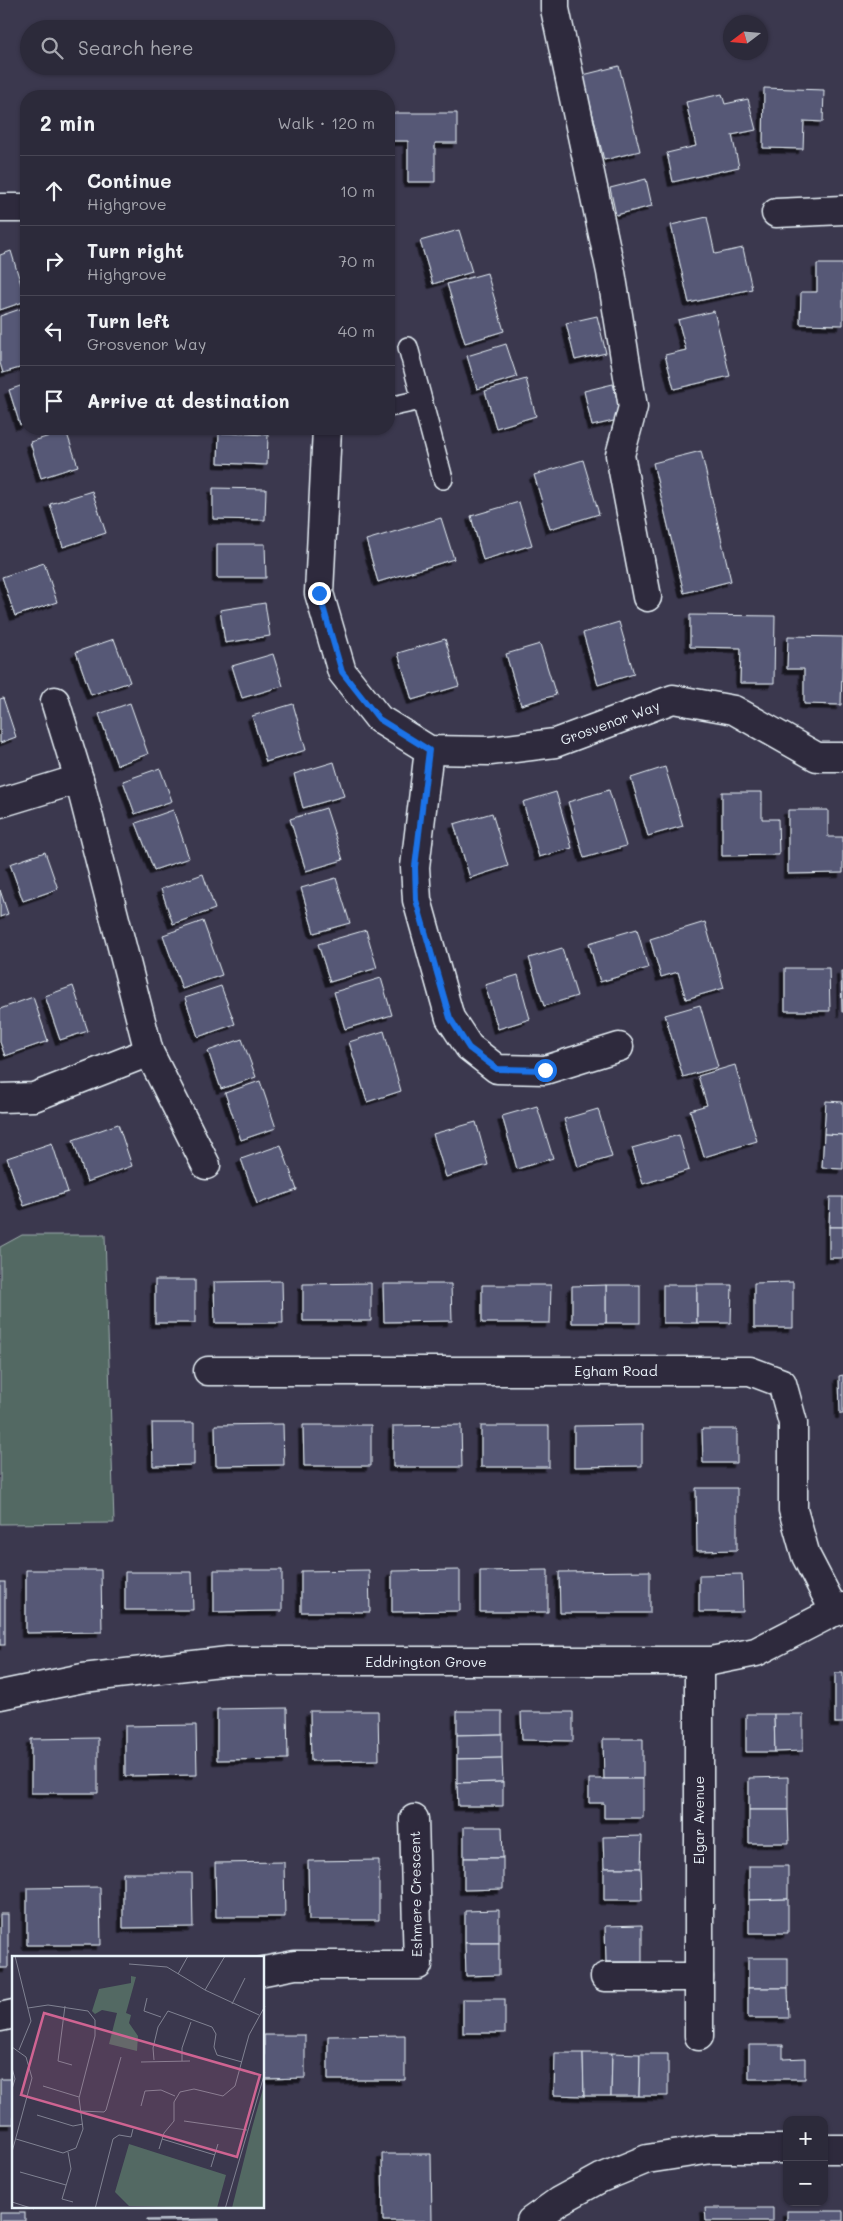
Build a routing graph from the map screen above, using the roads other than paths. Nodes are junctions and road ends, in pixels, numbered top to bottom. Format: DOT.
graph roads {
  1 [pos="555,0"];
  2 [pos="0,208"];
  3 [pos="20,208"];
  4 [pos="843,210"];
  5 [pos="776,213"];
  6 [pos="408,347"];
  7 [pos="421,400"];
  8 [pos="395,406"];
  9 [pos="328,435"];
  10 [pos="443,479"];
  11 [pos="647,597"];
  12 [pos="55,701"];
  13 [pos="429,750"];
  14 [pos="843,757"];
  15 [pos="79,779"];
  16 [pos="0,804"];
  17 [pos="620,1047"];
  18 [pos="149,1052"];
  19 [pos="0,1098"];
  20 [pos="206,1165"];
  21 [pos="208,1371"];
  22 [pos="839,1610"];
  23 [pos="699,1662"];
  24 [pos="0,1695"];
  25 [pos="414,1819"];
  26 [pos="265,1971"];
  27 [pos="605,1977"];
  28 [pos="699,1977"];
  29 [pos="699,2036"];
  30 [pos="783,2149"];
  31 [pos="828,2149"];
  32 [pos="843,2149"];
  33 [pos="531,2221"];
  1 -- 11 [label="street"];
  2 -- 3 [label="street"];
  4 -- 5 [label="street"];
  6 -- 7 [label="lane"];
  7 -- 8 [label="lane"];
  7 -- 10 [label="lane"];
  9 -- 13 [label="street, Grosvenor Way"];
  12 -- 15 [label="street"];
  13 -- 14 [label="street, Grosvenor Way"];
  13 -- 17 [label="street"];
  15 -- 16 [label="street"];
  15 -- 18 [label="street"];
  18 -- 19 [label="street"];
  18 -- 20 [label="street"];
  21 -- 22 [label="street, Egham Road"];
  22 -- 23 [label="street, Eddrington Grove"];
  23 -- 24 [label="street, Eddrington Grove"];
  23 -- 28 [label="street, Elgar Avenue"];
  25 -- 26 [label="street, Eshmere Crescent"];
  27 -- 28 [label="street"];
  28 -- 29 [label="street, Elgar Avenue"];
  30 -- 33 [label="street"];
  31 -- 32 [label="street"];
}
